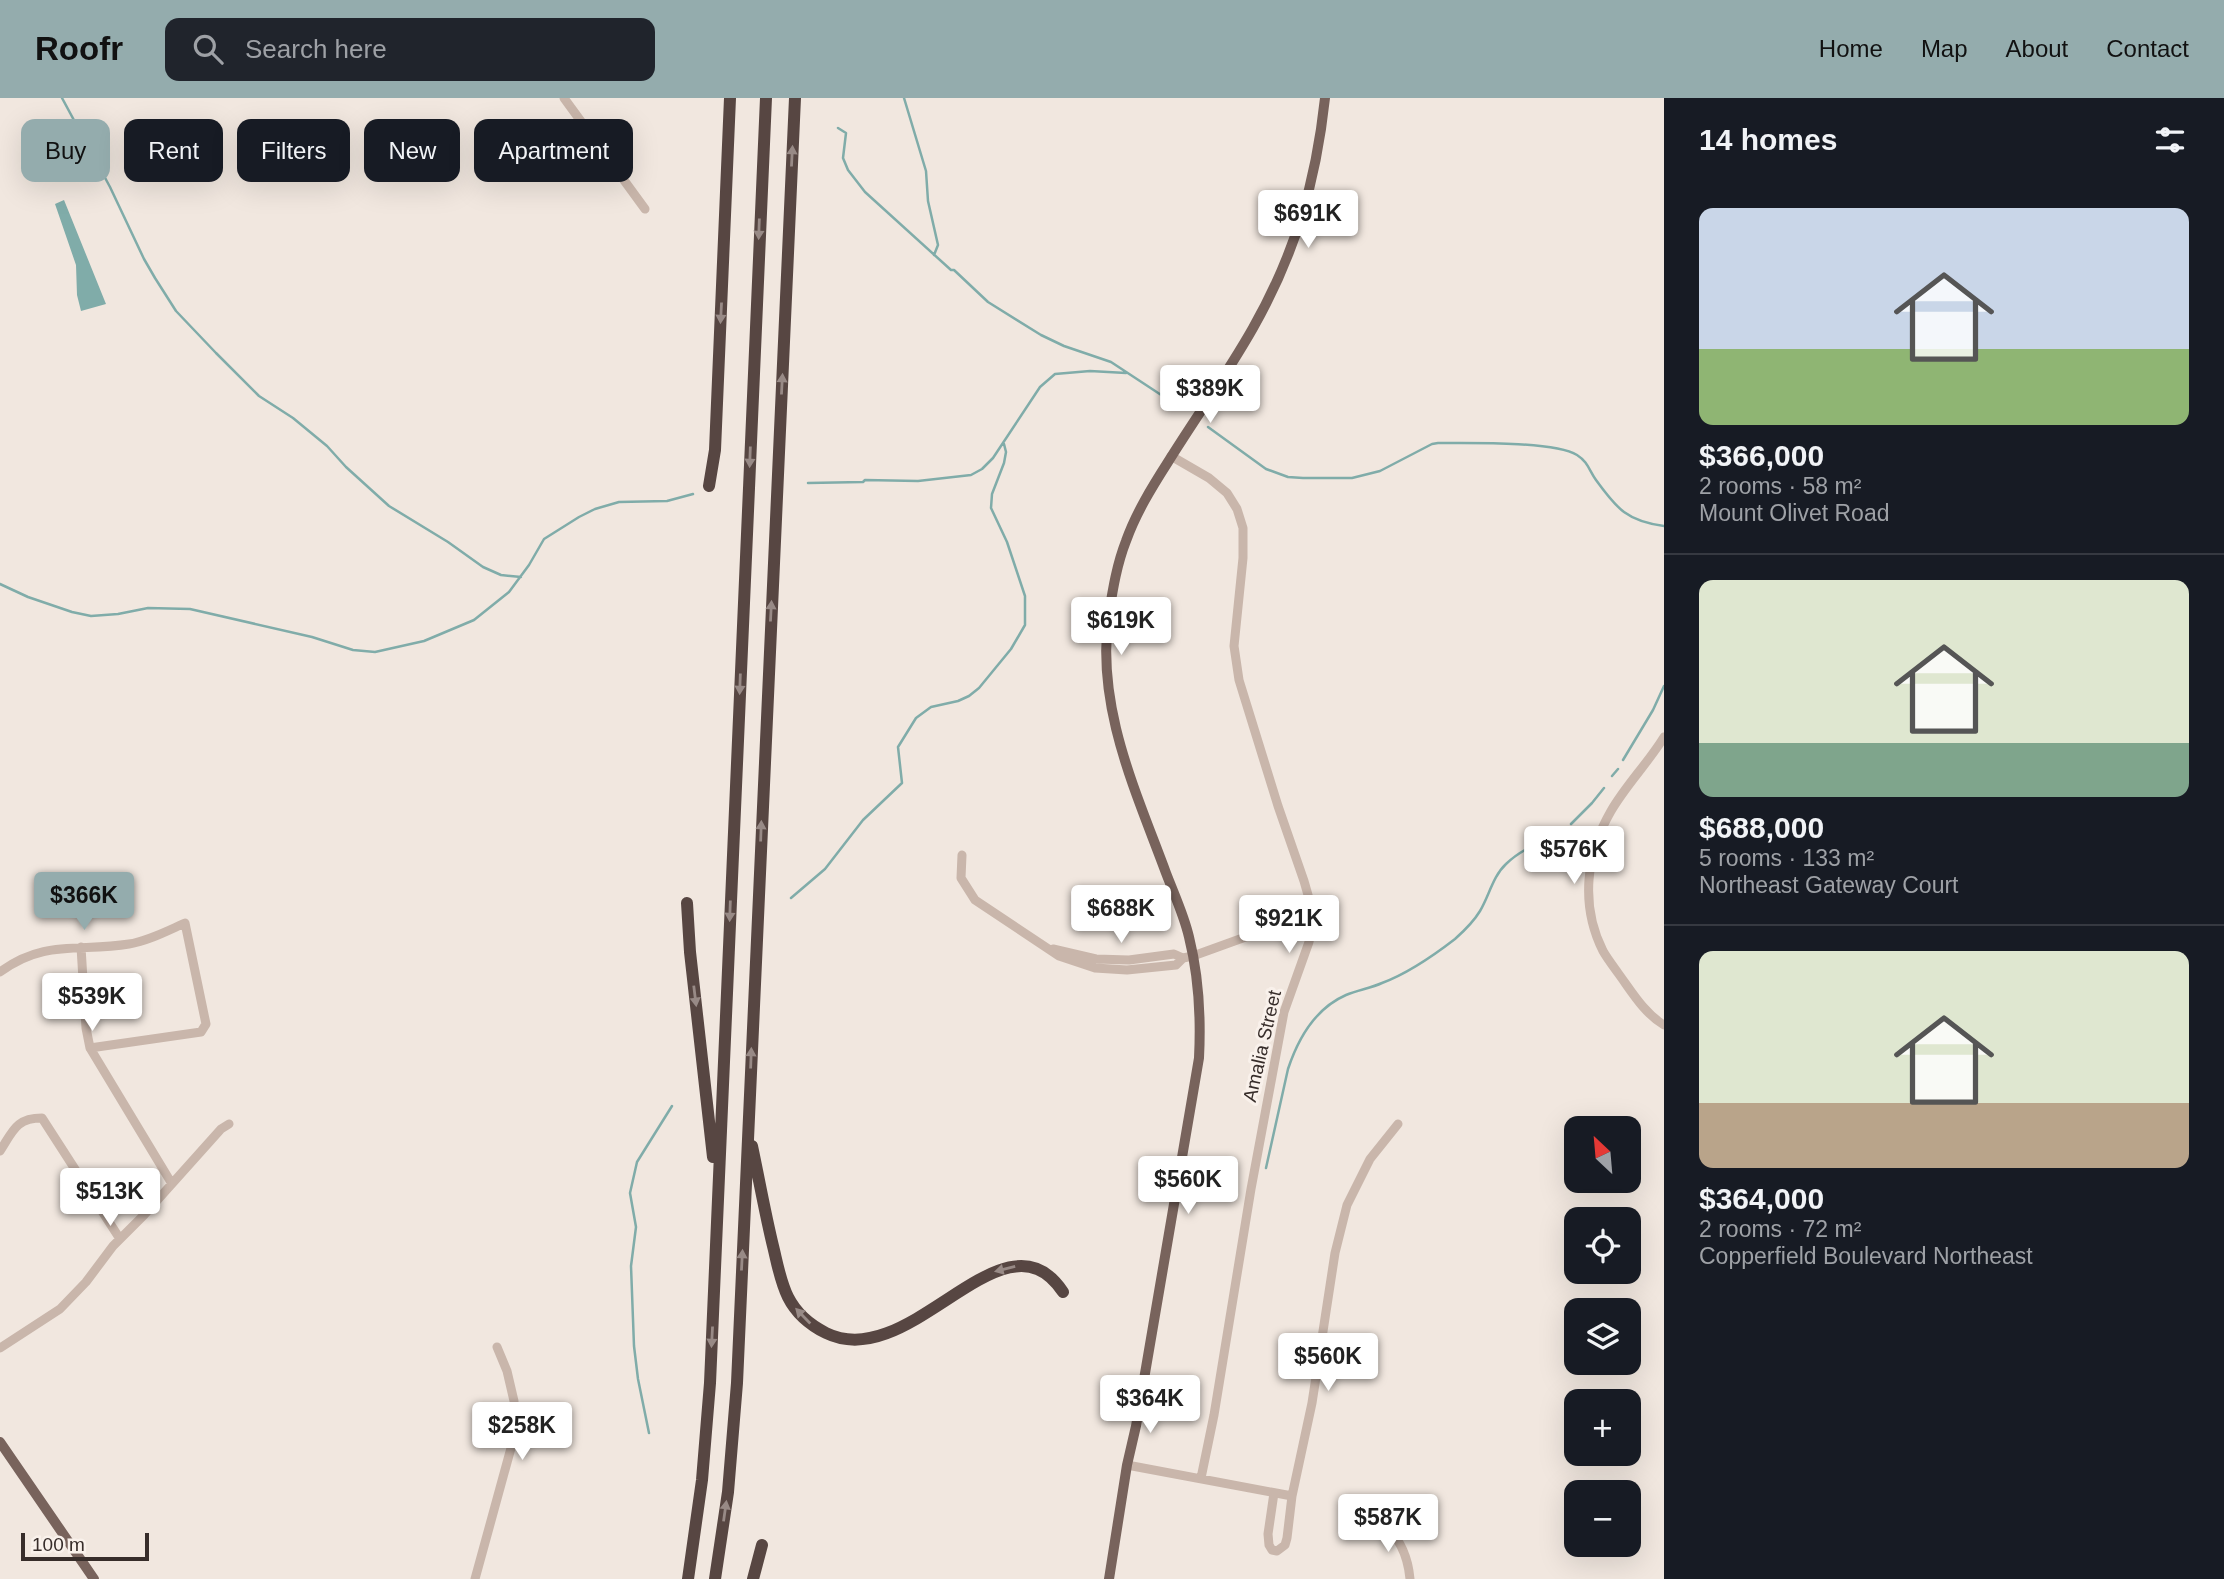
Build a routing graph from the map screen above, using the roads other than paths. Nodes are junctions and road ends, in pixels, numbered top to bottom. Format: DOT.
graph roads {
  1 [pos="564,98"];
  2 [pos="730,98"];
  3 [pos="758,98"];
  4 [pos="766,98"];
  5 [pos="795,98"];
  6 [pos="1325,98"];
  7 [pos="762,161"];
  8 [pos="645,209"];
  9 [pos="1171,456"];
  10 [pos="709,486"];
  11 [pos="1664,737"];
  12 [pos="962,855"];
  13 [pos="687,903"];
  14 [pos="1310,934"];
  15 [pos="82,947"];
  16 [pos="1188,957"];
  17 [pos="0,972"];
  18 [pos="1664,1025"];
  19 [pos="90,1048"];
  20 [pos="229,1124"];
  21 [pos="1398,1124"];
  22 [pos="748,1126"];
  23 [pos="0,1151"];
  24 [pos="172,1184"];
  25 [pos="718,1195"];
  26 [pos="120,1239"];
  27 [pos="1063,1292"];
  28 [pos="497,1347"];
  29 [pos="0,1348"];
  30 [pos="0,1442"];
  31 [pos="1127,1465"];
  32 [pos="1201,1478"];
  33 [pos="1274,1493"];
  34 [pos="1292,1496"];
  35 [pos="1380,1521"];
  36 [pos="762,1545"];
  37 [pos="94,1579"];
  38 [pos="475,1579"];
  39 [pos="688,1579"];
  40 [pos="715,1579"];
  41 [pos="753,1579"];
  42 [pos="1109,1579"];
  43 [pos="1410,1579"];
  1 -- 8 [label="street"];
  2 -- 10 [label="highway, one-way"];
  3 -- 7 [label="highway"];
  4 -- 7 [label="highway"];
  22 -- 5 [label="highway, one-way"];
  6 -- 9 [label="main road"];
  7 -- 25 [label="highway, one-way"];
  9 -- 14 [label="street, Amalia Street"];
  9 -- 16 [label="main road"];
  11 -- 18 [label="street"];
  12 -- 16 [label="street"];
  13 -- 25 [label="highway, one-way"];
  14 -- 16 [label="street"];
  14 -- 32 [label="street, Amalia Street"];
  15 -- 17 [label="street"];
  15 -- 19 [label="street"];
  15 -- 19 [label="street"];
  16 -- 31 [label="main road"];
  19 -- 24 [label="street"];
  20 -- 24 [label="street"];
  21 -- 34 [label="street"];
  27 -- 22 [label="highway, one-way"];
  40 -- 22 [label="highway, one-way"];
  23 -- 26 [label="street"];
  24 -- 26 [label="street"];
  25 -- 39 [label="highway, one-way"];
  26 -- 29 [label="street"];
  28 -- 38 [label="street"];
  30 -- 37 [label="main road"];
  31 -- 32 [label="street"];
  31 -- 42 [label="main road"];
  32 -- 33 [label="street"];
  33 -- 34 [label="street"];
  33 -- 34 [label="street"];
  35 -- 43 [label="street"];
  36 -- 41 [label="highway"];
}
